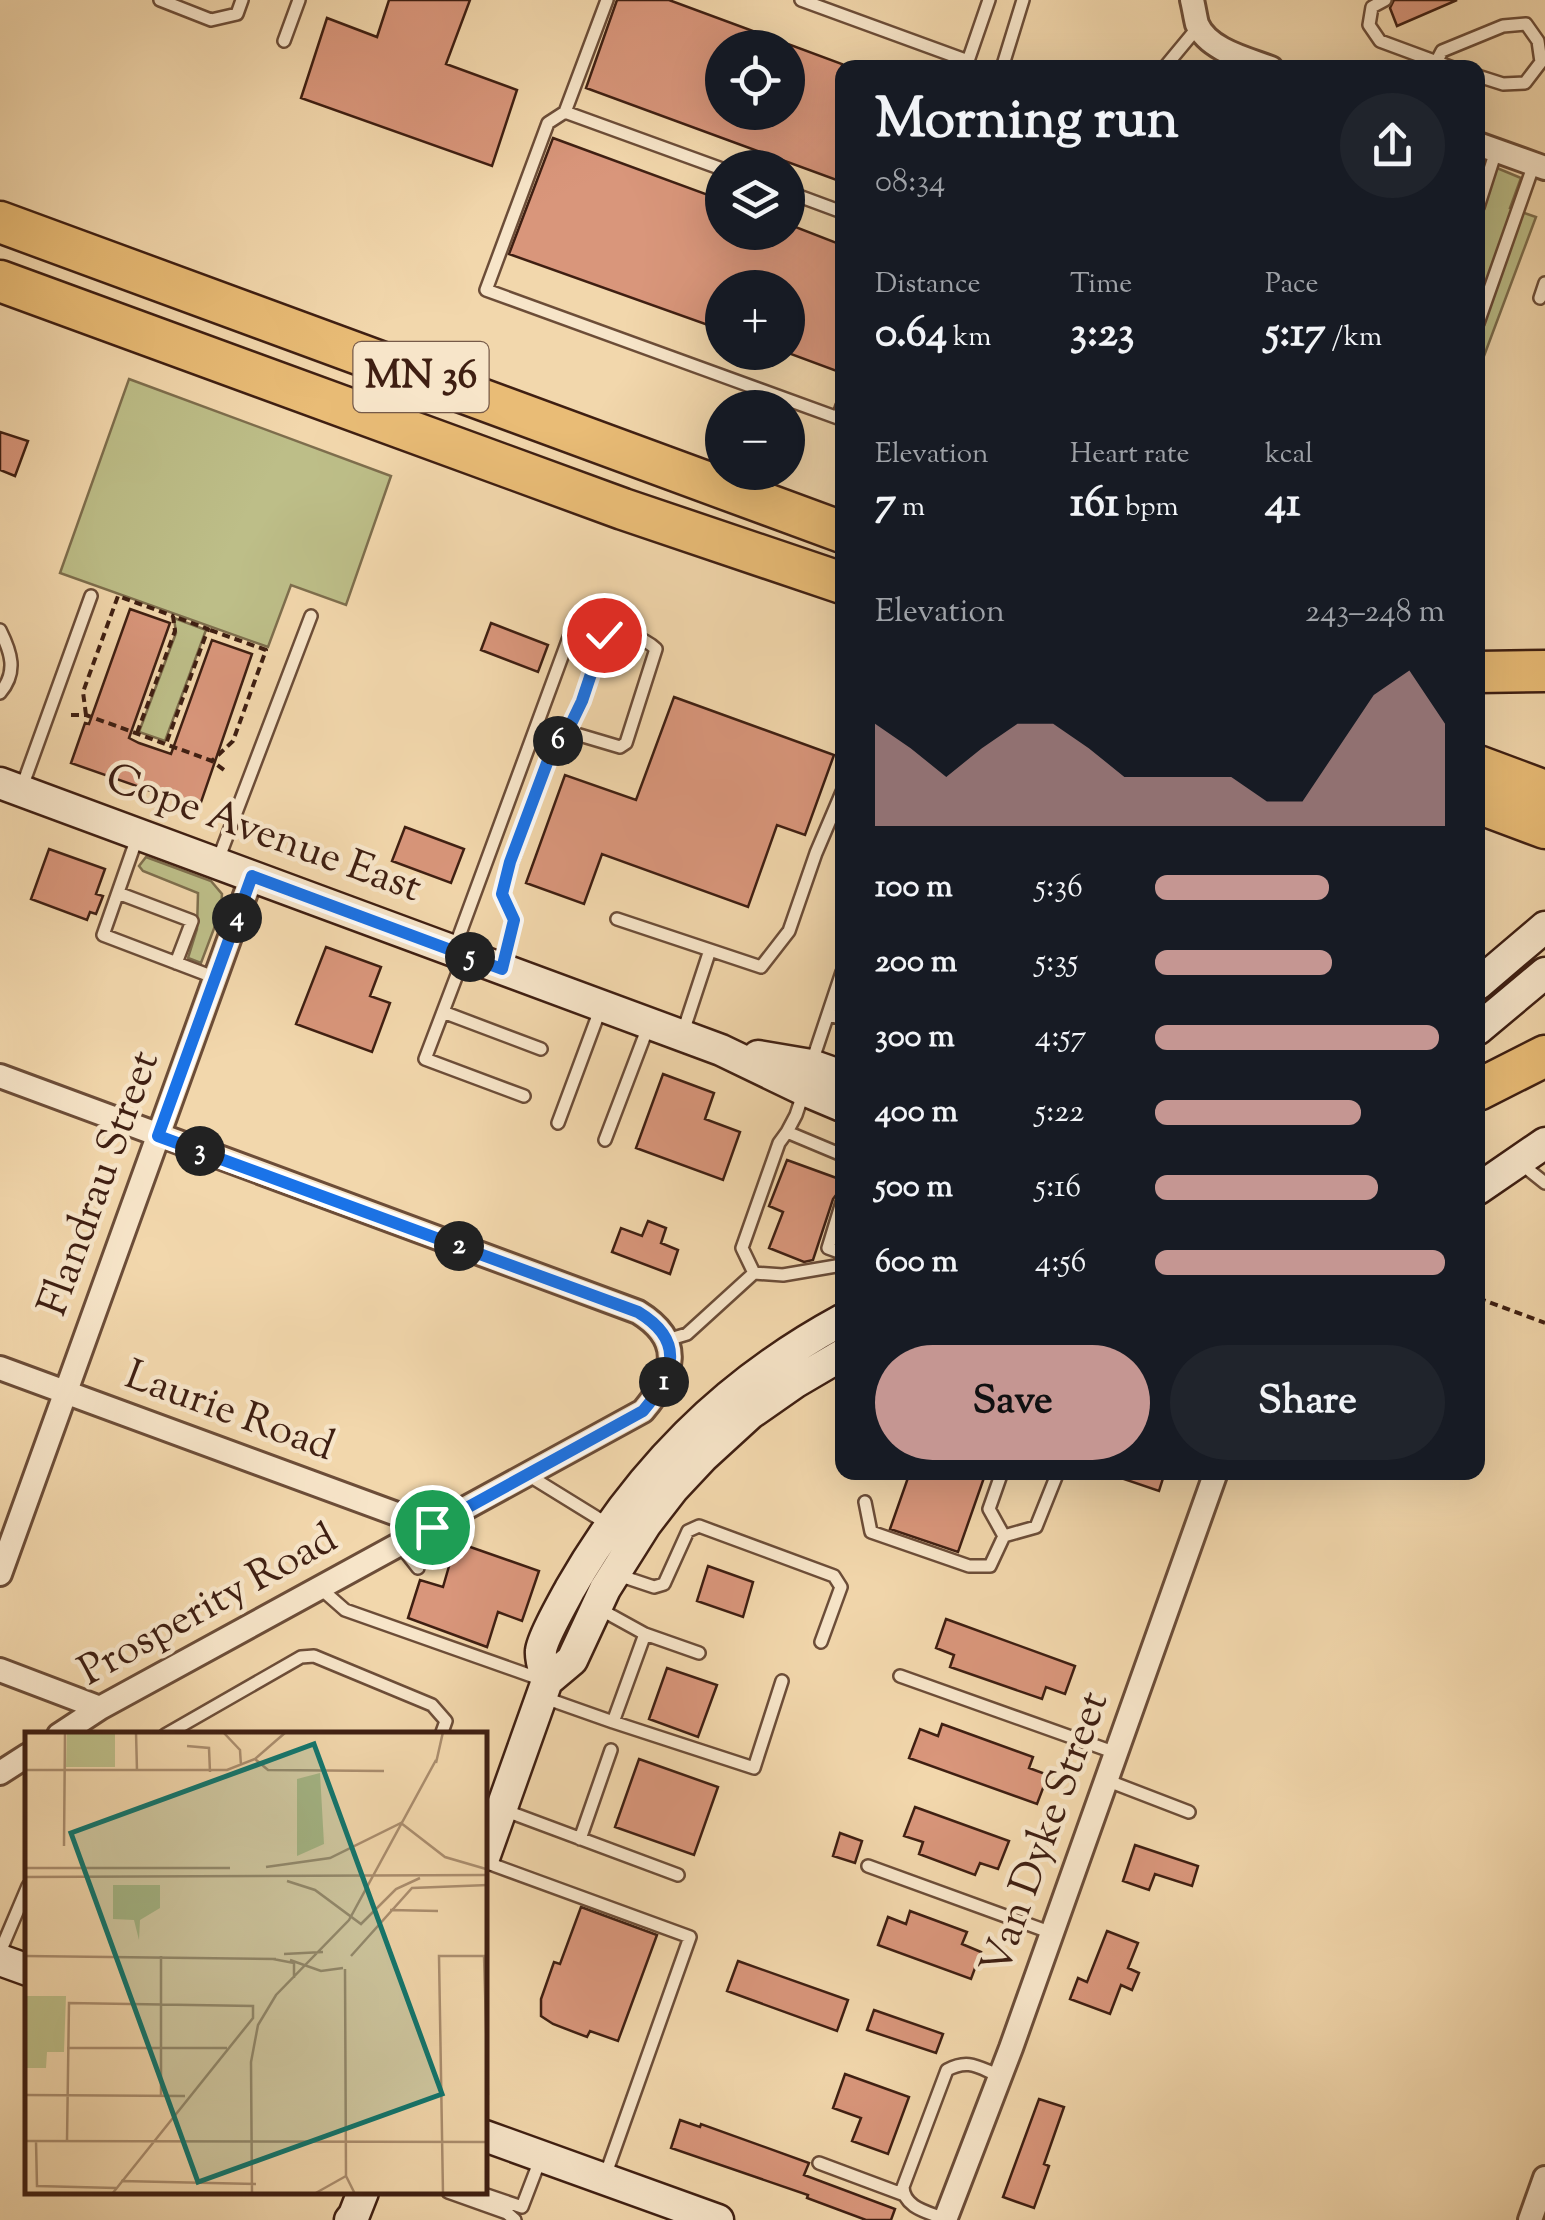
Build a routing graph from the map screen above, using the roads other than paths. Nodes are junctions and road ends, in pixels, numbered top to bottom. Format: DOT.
graph roads {
  1 [pos="160,0"];
  2 [pos="242,0"];
  3 [pos="299,0"];
  4 [pos="607,0"];
  5 [pos="801,0"];
  6 [pos="989,0"];
  7 [pos="1023,0"];
  8 [pos="1192,0"];
  9 [pos="1386,0"];
  10 [pos="1198,28"];
  11 [pos="284,41"];
  12 [pos="957,60"];
  13 [pos="968,60"];
  14 [pos="1004,60"];
  15 [pos="1171,60"];
  16 [pos="1250,60"];
  17 [pos="1422,60"];
  18 [pos="1437,60"];
  19 [pos="1485,78"];
  20 [pos="566,112"];
  21 [pos="1487,147"];
  22 [pos="705,163"];
  23 [pos="1540,166"];
  24 [pos="805,198"];
  25 [pos="835,209"];
  26 [pos="0,222"];
  27 [pos="0,281"];
  28 [pos="1545,283"];
  29 [pos="1540,298"];
  30 [pos="1485,305"];
  31 [pos="835,417"];
  32 [pos="669,525"];
  33 [pos="835,529"];
  34 [pos="835,581"];
  35 [pos="91,596"];
  36 [pos="835,596"];
  37 [pos="311,616"];
  38 [pos="574,624"];
  39 [pos="0,630"];
  40 [pos="1545,670"];
  41 [pos="1485,672"];
  42 [pos="0,693"];
  43 [pos="566,731"];
  44 [pos="1485,769"];
  45 [pos="10,787"];
  46 [pos="1545,791"];
  47 [pos="1485,806"];
  48 [pos="835,808"];
  49 [pos="1545,828"];
  50 [pos="138,834"];
  51 [pos="217,863"];
  52 [pos="252,876"];
  53 [pos="118,893"];
  54 [pos="618,919"];
  55 [pos="1545,927"];
  56 [pos="710,950"];
  57 [pos="459,953"];
  58 [pos="176,963"];
  59 [pos="502,969"];
  60 [pos="1545,973"];
  61 [pos="216,978"];
  62 [pos="1485,978"];
  63 [pos="835,993"];
  64 [pos="602,1006"];
  65 [pos="443,1012"];
  66 [pos="828,1014"];
  67 [pos="835,1017"];
  68 [pos="650,1023"];
  69 [pos="1485,1023"];
  70 [pos="682,1036"];
  71 [pos="541,1049"];
  72 [pos="1545,1056"];
  73 [pos="0,1076"];
  74 [pos="835,1076"];
  75 [pos="808,1078"];
  76 [pos="1485,1086"];
  77 [pos="524,1096"];
  78 [pos="835,1100"];
  79 [pos="558,1122"];
  80 [pos="786,1132"];
  81 [pos="158,1136"];
  82 [pos="606,1140"];
  83 [pos="1533,1151"];
  84 [pos="835,1152"];
  85 [pos="1545,1183"];
  86 [pos="1485,1184"];
  87 [pos="835,1225"];
  88 [pos="835,1251"];
  89 [pos="835,1266"];
  90 [pos="754,1273"];
  91 [pos="835,1324"];
  92 [pos="668,1340"];
  93 [pos="835,1359"];
  94 [pos="0,1368"];
  95 [pos="65,1392"];
  96 [pos="528,1475"];
  97 [pos="999,1480"];
  98 [pos="1055,1480"];
  99 [pos="1213,1480"];
  100 [pos="865,1502"];
  101 [pos="610,1526"];
  102 [pos="432,1527"];
  103 [pos="1004,1536"];
  104 [pos="400,1545"];
  105 [pos="418,1568"];
  106 [pos="614,1573"];
  107 [pos="0,1574"];
  108 [pos="320,1588"];
  109 [pos="595,1607"];
  110 [pos="645,1634"];
  111 [pos="821,1642"];
  112 [pos="699,1653"];
  113 [pos="0,1670"];
  114 [pos="900,1676"];
  115 [pos="782,1681"];
  116 [pos="544,1689"];
  117 [pos="100,1708"];
  118 [pos="614,1722"];
  119 [pos="64,1732"];
  120 [pos="170,1732"];
  121 [pos="442,1732"];
  122 [pos="611,1750"];
  123 [pos="1116,1754"];
  124 [pos="25,1757"];
  125 [pos="0,1772"];
  126 [pos="1106,1780"];
  127 [pos="1189,1812"];
  128 [pos="494,1818"];
  129 [pos="580,1839"];
  130 [pos="488,1845"];
  131 [pos="488,1860"];
  132 [pos="868,1866"];
  133 [pos="678,1874"];
  134 [pos="25,1893"];
  135 [pos="1052,1933"];
  136 [pos="0,1952"];
  137 [pos="0,1960"];
  138 [pos="25,1969"];
  139 [pos="1000,2076"];
  140 [pos="488,2137"];
  141 [pos="541,2156"];
  142 [pos="819,2163"];
  143 [pos="1545,2178"];
  144 [pos="604,2179"];
  145 [pos="902,2194"];
  146 [pos="456,2195"];
  147 [pos="487,2195"];
  148 [pos="515,2220"];
  149 [pos="718,2220"];
  150 [pos="945,2220"];
  151 [pos="1530,2220"];
  1 -- 2 [label="lane"];
  3 -- 11 [label="lane"];
  4 -- 20 [label="lane"];
  5 -- 12 [label="lane"];
  6 -- 13 [label="lane"];
  7 -- 14 [label="lane"];
  8 -- 10 [label="street"];
  9 -- 17 [label="lane"];
  10 -- 15 [label="lane"];
  10 -- 16 [label="street"];
  18 -- 19 [label="lane"];
  20 -- 22 [label="lane"];
  20 -- 31 [label="lane"];
  21 -- 23 [label="street"];
  23 -- 30 [label="lane"];
  24 -- 25 [label="lane"];
  26 -- 33 [label="highway, MN 36"];
  27 -- 32 [label="highway, MN 36"];
  28 -- 29 [label="lane"];
  32 -- 34 [label="highway, MN 36"];
  32 -- 36 [label="highway"];
  35 -- 45 [label="lane"];
  37 -- 51 [label="lane"];
  38 -- 57 [label="lane"];
  39 -- 42 [label="lane"];
  40 -- 41 [label="highway"];
  43 -- 43 [label="lane"];
  43 -- 59 [label="lane"];
  44 -- 46 [label="highway"];
  45 -- 50 [label="main road, Cope Avenue East"];
  47 -- 49 [label="highway"];
  48 -- 56 [label="lane"];
  50 -- 51 [label="main road, Cope Avenue East"];
  50 -- 53 [label="lane"];
  51 -- 52 [label="main road, Cope Avenue East"];
  52 -- 57 [label="main road, Cope Avenue East"];
  52 -- 61 [label="street, Flandrau Street"];
  53 -- 58 [label="lane"];
  53 -- 58 [label="lane"];
  54 -- 56 [label="lane"];
  55 -- 62 [label="main road"];
  56 -- 70 [label="lane"];
  57 -- 59 [label="main road, Cope Avenue East"];
  57 -- 65 [label="lane"];
  58 -- 61 [label="lane"];
  59 -- 64 [label="main road, Cope Avenue East"];
  60 -- 69 [label="main road"];
  61 -- 81 [label="street, Flandrau Street"];
  63 -- 66 [label="lane"];
  64 -- 68 [label="main road, Cope Avenue East"];
  64 -- 79 [label="lane"];
  65 -- 71 [label="lane"];
  65 -- 77 [label="lane"];
  66 -- 67 [label="lane"];
  66 -- 75 [label="lane"];
  68 -- 70 [label="main road, Cope Avenue East"];
  68 -- 82 [label="lane"];
  70 -- 75 [label="main road, Cope Avenue East"];
  72 -- 76 [label="highway"];
  73 -- 81 [label="street"];
  74 -- 75 [label="main road, Cope Avenue East"];
  75 -- 78 [label="main road, Cope Avenue East"];
  75 -- 80 [label="lane"];
  80 -- 84 [label="lane"];
  80 -- 90 [label="lane"];
  81 -- 92 [label="street"];
  81 -- 95 [label="street, Flandrau Street"];
  83 -- 85 [label="lane"];
  83 -- 86 [label="main road"];
  87 -- 88 [label="lane"];
  89 -- 90 [label="lane"];
  90 -- 92 [label="lane"];
  91 -- 101 [label="main road"];
  92 -- 96 [label="street, Prosperity Road"];
  93 -- 106 [label="main road"];
  94 -- 95 [label="street, Laurie Road"];
  95 -- 102 [label="street, Laurie Road"];
  95 -- 107 [label="street, Flandrau Street"];
  96 -- 101 [label="lane"];
  96 -- 102 [label="street, Prosperity Road"];
  97 -- 103 [label="lane"];
  98 -- 103 [label="lane"];
  99 -- 123 [label="street, Van Dyke Street"];
  100 -- 103 [label="lane"];
  101 -- 116 [label="main road"];
  102 -- 104 [label="street, Prosperity Road"];
  104 -- 105 [label="lane"];
  104 -- 108 [label="street, Prosperity Road"];
  106 -- 109 [label="main road"];
  106 -- 111 [label="lane"];
  108 -- 116 [label="lane"];
  108 -- 117 [label="street, Prosperity Road"];
  109 -- 110 [label="lane"];
  109 -- 116 [label="main road"];
  110 -- 112 [label="lane"];
  110 -- 118 [label="lane"];
  113 -- 117 [label="street"];
  114 -- 123 [label="lane"];
  115 -- 118 [label="lane"];
  116 -- 118 [label="lane"];
  116 -- 128 [label="main road"];
  117 -- 119 [label="street, Prosperity Road"];
  120 -- 121 [label="lane"];
  122 -- 129 [label="lane"];
  123 -- 126 [label="street, Van Dyke Street"];
  124 -- 125 [label="street"];
  126 -- 127 [label="lane"];
  126 -- 135 [label="street, Van Dyke Street"];
  128 -- 129 [label="lane"];
  128 -- 130 [label="main road"];
  129 -- 133 [label="lane"];
  131 -- 144 [label="lane"];
  132 -- 135 [label="lane"];
  134 -- 136 [label="lane"];
  135 -- 139 [label="street, Van Dyke Street"];
  137 -- 138 [label="main road"];
  139 -- 145 [label="lane"];
  139 -- 150 [label="street, Van Dyke Street"];
  140 -- 141 [label="main road"];
  141 -- 144 [label="main road"];
  141 -- 147 [label="lane"];
  142 -- 145 [label="lane"];
  143 -- 151 [label="street"];
  144 -- 149 [label="main road"];
  145 -- 150 [label="lane"];
  146 -- 148 [label="lane"];
}
